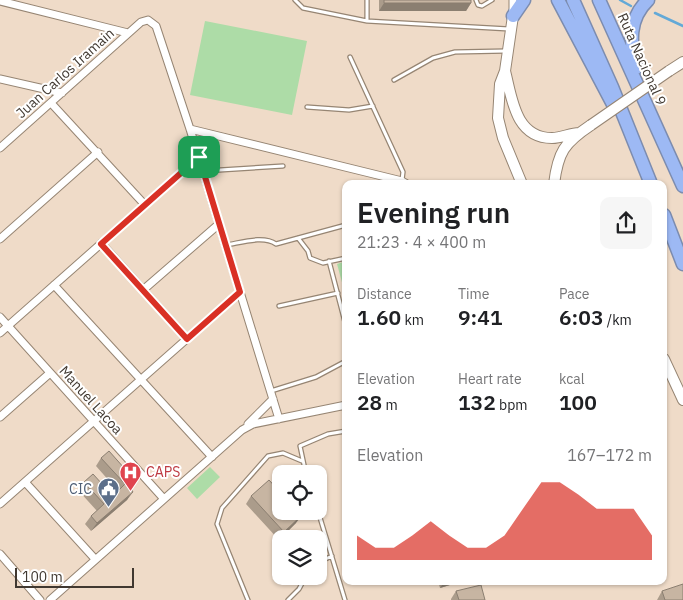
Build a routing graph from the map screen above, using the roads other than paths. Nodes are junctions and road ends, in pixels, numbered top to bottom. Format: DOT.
graph roads {
  1 [pos="295,0"];
  2 [pos="367,0"];
  3 [pos="476,0"];
  4 [pos="492,0"];
  5 [pos="512,0"];
  6 [pos="524,0"];
  7 [pos="558,0"];
  8 [pos="573,0"];
  9 [pos="599,0"];
  10 [pos="648,0"];
  11 [pos="0,1"];
  12 [pos="367,21"];
  13 [pos="511,23"];
  14 [pos="128,33"];
  15 [pos="508,51"];
  16 [pos="350,57"];
  17 [pos="683,62"];
  18 [pos="505,71"];
  19 [pos="0,79"];
  20 [pos="394,80"];
  21 [pos="62,93"];
  22 [pos="643,97"];
  23 [pos="51,103"];
  24 [pos="373,106"];
  25 [pos="307,107"];
  26 [pos="626,127"];
  27 [pos="190,129"];
  28 [pos="579,133"];
  29 [pos="0,148"];
  30 [pos="98,152"];
  31 [pos="199,157"];
  32 [pos="642,161"];
  33 [pos="282,166"];
  34 [pos="203,171"];
  35 [pos="396,180"];
  36 [pos="404,180"];
  37 [pos="520,180"];
  38 [pos="555,180"];
  39 [pos="644,180"];
  40 [pos="649,180"];
  41 [pos="683,186"];
  42 [pos="145,205"];
  43 [pos="667,222"];
  44 [pos="219,224"];
  45 [pos="342,226"];
  46 [pos="0,238"];
  47 [pos="298,238"];
  48 [pos="101,244"];
  49 [pos="225,245"];
  50 [pos="342,259"];
  51 [pos="682,260"];
  52 [pos="329,261"];
  53 [pos="54,285"];
  54 [pos="143,290"];
  55 [pos="240,292"];
  56 [pos="338,294"];
  57 [pos="279,306"];
  58 [pos="342,310"];
  59 [pos="0,318"];
  60 [pos="8,326"];
  61 [pos="0,333"];
  62 [pos="187,339"];
  63 [pos="342,363"];
  64 [pos="667,365"];
  65 [pos="50,372"];
  66 [pos="140,381"];
  67 [pos="272,395"];
  68 [pos="683,400"];
  69 [pos="342,406"];
  70 [pos="0,417"];
  71 [pos="279,418"];
  72 [pos="94,421"];
  73 [pos="242,430"];
  74 [pos="342,432"];
  75 [pos="212,457"];
  76 [pos="302,461"];
  77 [pos="303,465"];
  78 [pos="25,482"];
  79 [pos="164,499"];
  80 [pos="0,504"];
  81 [pos="321,520"];
  82 [pos="0,554"];
  83 [pos="332,556"];
  84 [pos="327,558"];
  85 [pos="96,559"];
  86 [pos="301,585"];
  87 [pos="40,600"];
  88 [pos="50,600"];
  89 [pos="248,600"];
  90 [pos="288,600"];
  91 [pos="345,600"];
  1 -- 12 [label="lane"];
  2 -- 12 [label="lane"];
  3 -- 4 [label="lane"];
  5 -- 13 [label="street"];
  6 -- 13 [label="highway"];
  7 -- 26 [label="highway"];
  8 -- 26 [label="highway"];
  9 -- 22 [label="highway, Ruta Nacional 9"];
  10 -- 22 [label="highway"];
  11 -- 14 [label="street"];
  12 -- 13 [label="lane"];
  13 -- 15 [label="main road"];
  14 -- 21 [label="street, Juan Carlos Iramain"];
  14 -- 27 [label="street, Juan Carlos Iramain"];
  15 -- 18 [label="main road"];
  15 -- 20 [label="lane"];
  16 -- 24 [label="lane"];
  17 -- 28 [label="main road, bridge"];
  18 -- 28 [label="main road"];
  18 -- 37 [label="main road"];
  19 -- 21 [label="street"];
  21 -- 23 [label="street, Juan Carlos Iramain"];
  22 -- 41 [label="highway, Ruta Nacional 9"];
  23 -- 29 [label="street, Juan Carlos Iramain"];
  23 -- 30 [label="street"];
  24 -- 25 [label="lane"];
  24 -- 36 [label="lane"];
  26 -- 32 [label="highway"];
  27 -- 31 [label="street"];
  27 -- 35 [label="street"];
  28 -- 38 [label="main road"];
  30 -- 42 [label="street"];
  30 -- 46 [label="street"];
  31 -- 34 [label="street"];
  31 -- 42 [label="street"];
  32 -- 39 [label="highway"];
  32 -- 40 [label="highway"];
  33 -- 34 [label="lane"];
  34 -- 44 [label="street"];
  42 -- 48 [label="street"];
  43 -- 51 [label="highway"];
  44 -- 49 [label="street"];
  44 -- 54 [label="street"];
  45 -- 47 [label="lane"];
  47 -- 49 [label="lane"];
  47 -- 52 [label="lane"];
  48 -- 53 [label="street"];
  48 -- 54 [label="street"];
  49 -- 55 [label="street"];
  50 -- 52 [label="lane"];
  52 -- 56 [label="lane"];
  53 -- 60 [label="street"];
  53 -- 66 [label="street"];
  54 -- 62 [label="street"];
  55 -- 62 [label="street"];
  55 -- 67 [label="street"];
  56 -- 57 [label="lane"];
  56 -- 58 [label="lane"];
  59 -- 60 [label="street, Manuel Lacoa"];
  60 -- 61 [label="street"];
  60 -- 65 [label="street, Manuel Lacoa"];
  62 -- 66 [label="street"];
  63 -- 67 [label="lane"];
  64 -- 68 [label="main road"];
  65 -- 70 [label="street"];
  65 -- 72 [label="street, Manuel Lacoa"];
  66 -- 72 [label="street"];
  66 -- 75 [label="street"];
  67 -- 71 [label="street"];
  67 -- 73 [label="street"];
  69 -- 71 [label="street"];
  71 -- 73 [label="street"];
  72 -- 78 [label="street"];
  72 -- 79 [label="street, Manuel Lacoa"];
  73 -- 75 [label="street"];
  74 -- 76 [label="lane"];
  75 -- 79 [label="street"];
  76 -- 77 [label="lane"];
  76 -- 89 [label="lane"];
  78 -- 80 [label="street"];
  78 -- 85 [label="street"];
  79 -- 85 [label="street"];
  81 -- 83 [label="lane"];
  82 -- 87 [label="street"];
  83 -- 84 [label="lane"];
  83 -- 91 [label="lane"];
  85 -- 88 [label="street"];
  86 -- 90 [label="lane"];
}
